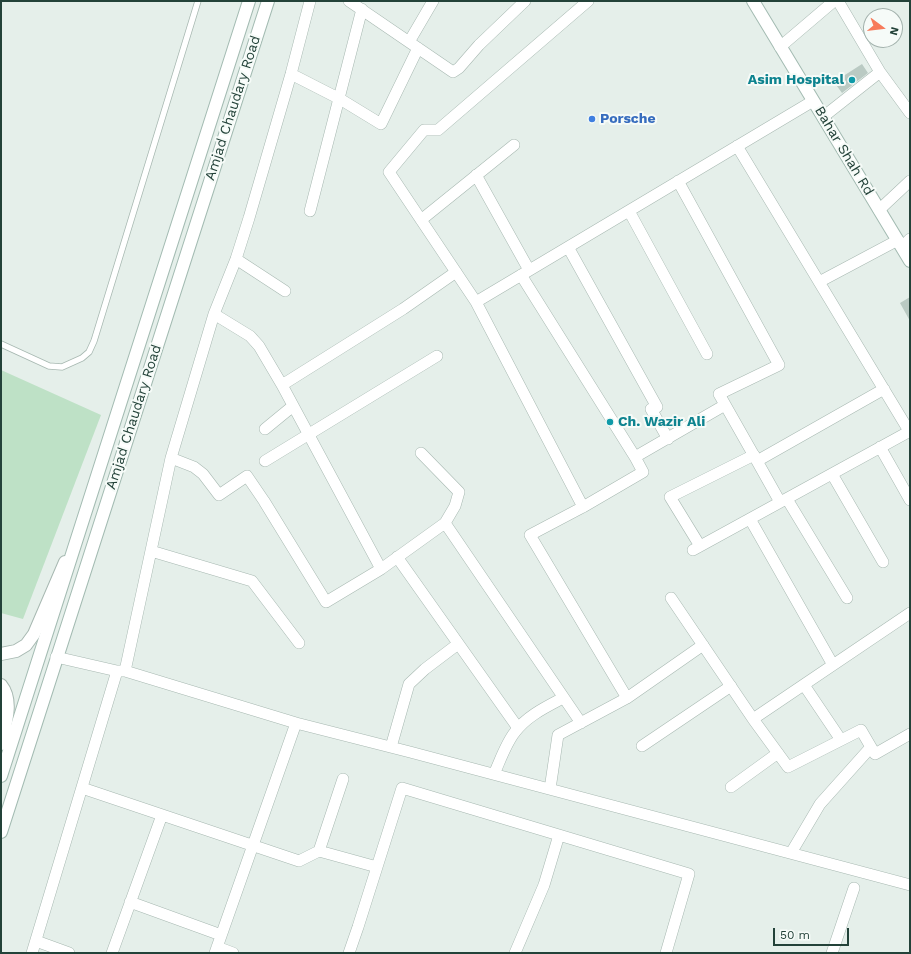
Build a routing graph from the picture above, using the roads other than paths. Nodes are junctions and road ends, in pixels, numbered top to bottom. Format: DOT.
graph roads {
  1 [pos="198,1"];
  2 [pos="249,1"];
  3 [pos="268,1"];
  4 [pos="310,1"];
  5 [pos="349,1"];
  6 [pos="433,1"];
  7 [pos="525,1"];
  8 [pos="588,1"];
  9 [pos="753,1"];
  10 [pos="834,1"];
  11 [pos="838,1"];
  12 [pos="362,9"];
  13 [pos="413,45"];
  14 [pos="780,47"];
  15 [pos="880,72"];
  16 [pos="291,74"];
  17 [pos="340,98"];
  18 [pos="813,101"];
  19 [pos="909,109"];
  20 [pos="823,117"];
  21 [pos="514,145"];
  22 [pos="737,146"];
  23 [pos="476,175"];
  24 [pos="678,181"];
  25 [pos="910,181"];
  26 [pos="879,210"];
  27 [pos="310,211"];
  28 [pos="629,211"];
  29 [pos="421,220"];
  30 [pos="903,242"];
  31 [pos="568,247"];
  32 [pos="236,259"];
  33 [pos="910,260"];
  34 [pos="456,272"];
  35 [pos="525,273"];
  36 [pos="819,282"];
  37 [pos="285,291"];
  38 [pos="476,302"];
  39 [pos="214,314"];
  40 [pos="1,344"];
  41 [pos="707,354"];
  42 [pos="436,356"];
  43 [pos="282,385"];
  44 [pos="884,389"];
  45 [pos="725,405"];
  46 [pos="293,406"];
  47 [pos="265,429"];
  48 [pos="910,431"];
  49 [pos="308,434"];
  50 [pos="668,439"];
  51 [pos="880,447"];
  52 [pos="421,454"];
  53 [pos="635,457"];
  54 [pos="171,458"];
  55 [pos="756,458"];
  56 [pos="265,461"];
  57 [pos="832,474"];
  58 [pos="784,500"];
  59 [pos="910,500"];
  60 [pos="89,505"];
  61 [pos="583,507"];
  62 [pos="750,519"];
  63 [pos="445,523"];
  64 [pos="151,551"];
  65 [pos="397,557"];
  66 [pos="883,562"];
  67 [pos="381,569"];
  68 [pos="671,598"];
  69 [pos="847,598"];
  70 [pos="910,613"];
  71 [pos="300,643"];
  72 [pos="458,644"];
  73 [pos="703,645"];
  74 [pos="1,654"];
  75 [pos="56,657"];
  76 [pos="833,665"];
  77 [pos="121,672"];
  78 [pos="1,685"];
  79 [pos="804,685"];
  80 [pos="731,686"];
  81 [pos="563,698"];
  82 [pos="628,698"];
  83 [pos="754,719"];
  84 [pos="296,723"];
  85 [pos="581,723"];
  86 [pos="518,728"];
  87 [pos="910,734"];
  88 [pos="841,740"];
  89 [pos="1,744"];
  90 [pos="642,746"];
  91 [pos="391,747"];
  92 [pos="871,747"];
  93 [pos="778,753"];
  94 [pos="494,774"];
  95 [pos="1,776"];
  96 [pos="343,779"];
  97 [pos="731,787"];
  98 [pos="82,788"];
  99 [pos="550,789"];
  100 [pos="162,815"];
  101 [pos="1,832"];
  102 [pos="559,835"];
  103 [pos="253,846"];
  104 [pos="319,851"];
  105 [pos="791,853"];
  106 [pos="377,868"];
  107 [pos="910,885"];
  108 [pos="854,888"];
  109 [pos="130,902"];
  110 [pos="222,935"];
  111 [pos="36,941"];
  112 [pos="216,950"];
  113 [pos="32,953"];
  114 [pos="69,953"];
  115 [pos="112,953"];
  116 [pos="233,953"];
  117 [pos="349,953"];
  118 [pos="515,953"];
  119 [pos="666,953"];
  120 [pos="832,953"];
  1 -- 40 [label="lane"];
  2 -- 60 [label="main road, Amjad Chaudary Road"];
  3 -- 75 [label="main road, Amjad Chaudary Road"];
  4 -- 16 [label="street"];
  5 -- 12 [label="street"];
  6 -- 13 [label="street"];
  7 -- 13 [label="street"];
  8 -- 29 [label="street"];
  9 -- 14 [label="main road, Bahar Shah Rd"];
  10 -- 14 [label="street"];
  11 -- 15 [label="street"];
  12 -- 13 [label="street"];
  12 -- 17 [label="street"];
  13 -- 17 [label="street"];
  14 -- 18 [label="main road, Bahar Shah Rd"];
  15 -- 19 [label="street"];
  15 -- 20 [label="street"];
  16 -- 17 [label="street"];
  16 -- 32 [label="street"];
  17 -- 27 [label="street"];
  18 -- 20 [label="main road, Bahar Shah Rd"];
  18 -- 22 [label="street"];
  20 -- 26 [label="main road, Bahar Shah Rd"];
  21 -- 23 [label="street"];
  22 -- 24 [label="street"];
  22 -- 36 [label="street"];
  23 -- 29 [label="street"];
  23 -- 35 [label="street"];
  24 -- 28 [label="street"];
  24 -- 45 [label="street"];
  25 -- 26 [label="street"];
  26 -- 30 [label="main road, Bahar Shah Rd"];
  28 -- 31 [label="street"];
  28 -- 41 [label="street"];
  29 -- 34 [label="street"];
  30 -- 33 [label="main road, Bahar Shah Rd"];
  30 -- 36 [label="street"];
  31 -- 35 [label="street"];
  31 -- 50 [label="street"];
  32 -- 37 [label="street"];
  32 -- 39 [label="street"];
  34 -- 38 [label="street"];
  34 -- 43 [label="street"];
  35 -- 38 [label="street"];
  35 -- 53 [label="street"];
  36 -- 44 [label="street"];
  38 -- 61 [label="street"];
  39 -- 43 [label="street"];
  39 -- 54 [label="street"];
  42 -- 49 [label="street"];
  43 -- 46 [label="street"];
  44 -- 48 [label="street"];
  44 -- 55 [label="street"];
  45 -- 50 [label="street"];
  45 -- 55 [label="street"];
  46 -- 47 [label="street"];
  46 -- 49 [label="street"];
  48 -- 51 [label="street"];
  49 -- 56 [label="street"];
  49 -- 67 [label="street"];
  50 -- 53 [label="street"];
  51 -- 57 [label="street"];
  51 -- 59 [label="street"];
  52 -- 63 [label="street"];
  53 -- 61 [label="street"];
  54 -- 64 [label="street"];
  54 -- 67 [label="street"];
  55 -- 58 [label="street"];
  55 -- 62 [label="street"];
  57 -- 58 [label="street"];
  57 -- 66 [label="street"];
  58 -- 62 [label="street"];
  58 -- 69 [label="street"];
  60 -- 74 [label="main road"];
  60 -- 95 [label="main road, Amjad Chaudary Road"];
  61 -- 82 [label="street"];
  62 -- 76 [label="street"];
  63 -- 65 [label="street"];
  63 -- 81 [label="street"];
  64 -- 71 [label="street"];
  64 -- 77 [label="street"];
  65 -- 67 [label="street"];
  65 -- 72 [label="street"];
  68 -- 73 [label="street"];
  70 -- 76 [label="street"];
  72 -- 86 [label="street"];
  72 -- 91 [label="street"];
  73 -- 80 [label="street"];
  73 -- 82 [label="street"];
  75 -- 77 [label="street"];
  75 -- 101 [label="main road, Amjad Chaudary Road"];
  76 -- 79 [label="street"];
  77 -- 84 [label="street"];
  77 -- 98 [label="street"];
  78 -- 89 [label="main road"];
  79 -- 83 [label="street"];
  79 -- 88 [label="street"];
  80 -- 83 [label="street"];
  80 -- 90 [label="street"];
  81 -- 85 [label="street"];
  81 -- 86 [label="street"];
  82 -- 85 [label="street"];
  83 -- 93 [label="street"];
  84 -- 91 [label="street"];
  84 -- 103 [label="street"];
  85 -- 99 [label="street"];
  86 -- 94 [label="street"];
  87 -- 92 [label="street"];
  88 -- 92 [label="street"];
  88 -- 93 [label="street"];
  91 -- 94 [label="street"];
  92 -- 105 [label="street"];
  93 -- 97 [label="street"];
  94 -- 99 [label="street"];
  96 -- 104 [label="street"];
  98 -- 100 [label="street"];
  98 -- 111 [label="street"];
  99 -- 105 [label="street"];
  100 -- 103 [label="street"];
  100 -- 109 [label="street"];
  102 -- 106 [label="street"];
  102 -- 118 [label="street"];
  102 -- 119 [label="street"];
  103 -- 104 [label="street"];
  103 -- 110 [label="street"];
  104 -- 106 [label="street"];
  105 -- 107 [label="street"];
  106 -- 117 [label="street"];
  108 -- 120 [label="street"];
  109 -- 110 [label="street"];
  109 -- 115 [label="street"];
  110 -- 112 [label="street"];
  111 -- 113 [label="street"];
  111 -- 114 [label="street"];
  112 -- 116 [label="street"];
}
